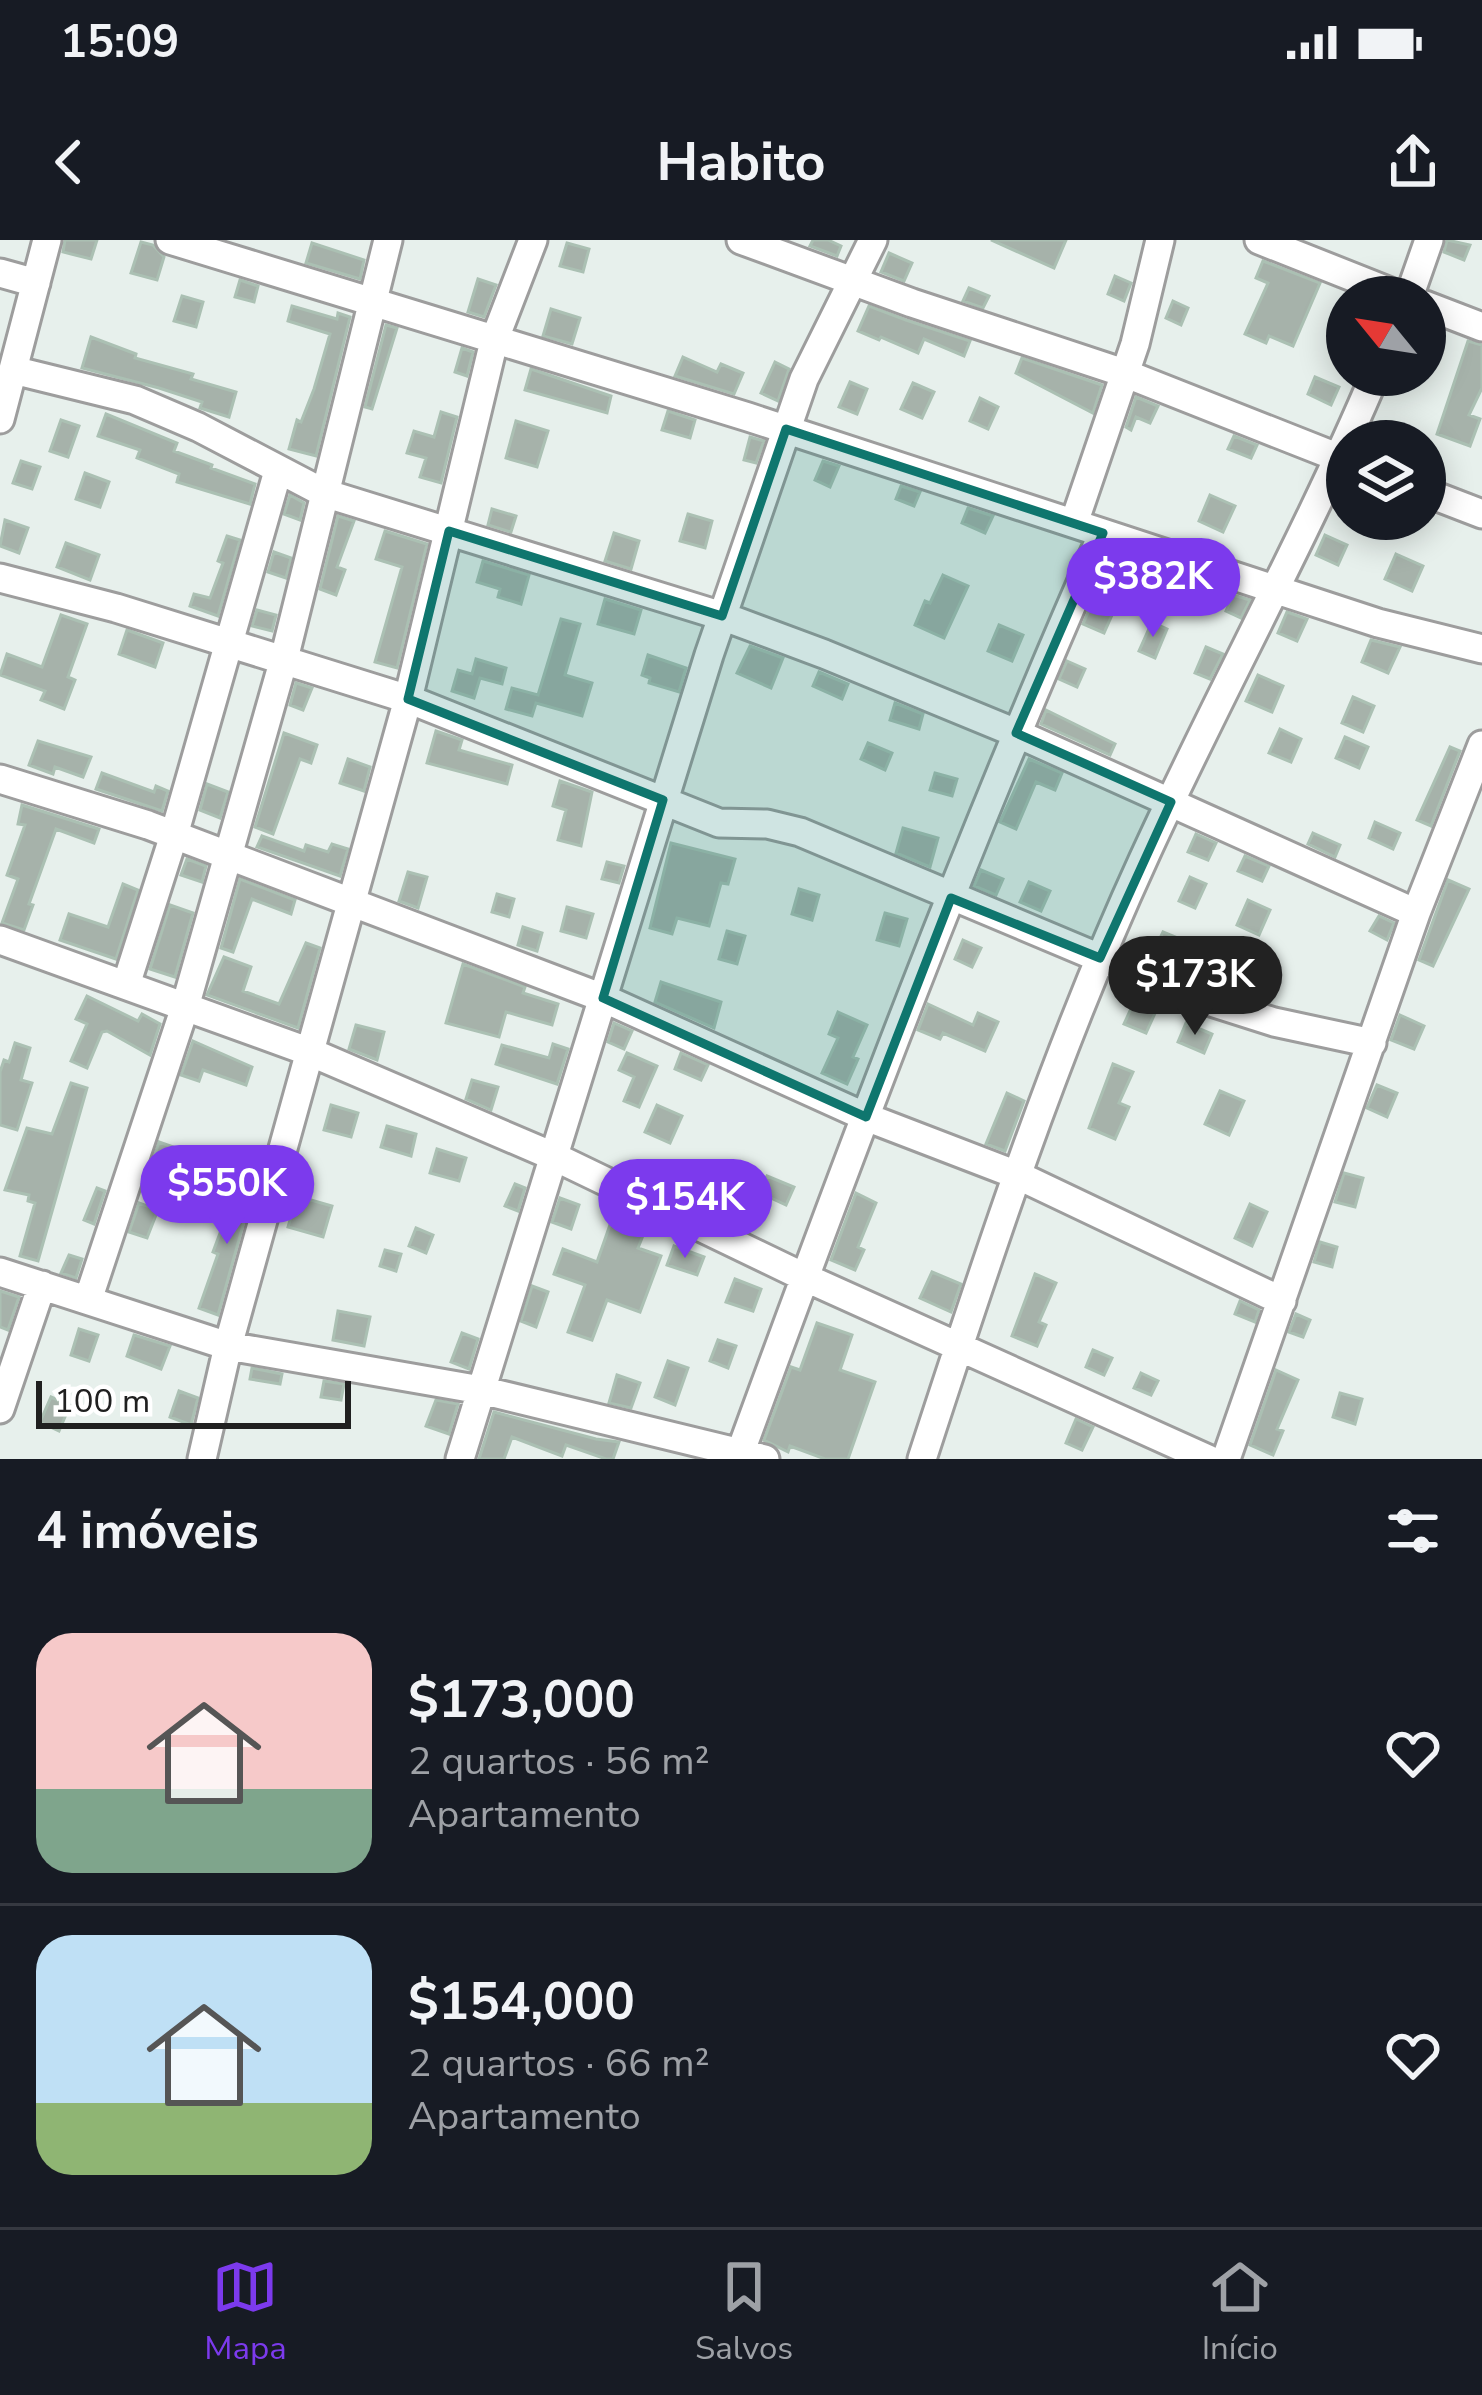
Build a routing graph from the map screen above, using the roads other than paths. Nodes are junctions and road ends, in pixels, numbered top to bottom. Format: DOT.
graph roads {
  1 [pos="47,240"];
  2 [pos="170,240"];
  3 [pos="388,240"];
  4 [pos="532,240"];
  5 [pos="741,240"];
  6 [pos="873,240"];
  7 [pos="1160,240"];
  8 [pos="1259,240"];
  9 [pos="1429,240"];
  10 [pos="0,273"];
  11 [pos="1352,276"];
  12 [pos="1414,276"];
  13 [pos="855,282"];
  14 [pos="36,283"];
  15 [pos="370,303"];
  16 [pos="1446,313"];
  17 [pos="1482,327"];
  18 [pos="494,340"];
  19 [pos="13,370"];
  20 [pos="1124,373"];
  21 [pos="0,419"];
  22 [pos="786,429"];
  23 [pos="1326,453"];
  24 [pos="278,471"];
  25 [pos="323,493"];
  26 [pos="1326,493"];
  27 [pos="1446,500"];
  28 [pos="1482,514"];
  29 [pos="1074,524"];
  30 [pos="449,531"];
  31 [pos="1103,533"];
  32 [pos="0,578"];
  33 [pos="1276,590"];
  34 [pos="722,616"];
  35 [pos="230,642"];
  36 [pos="1482,649"];
  37 [pos="284,659"];
  38 [pos="407,699"];
  39 [pos="1016,733"];
  40 [pos="1482,745"];
  41 [pos="0,779"];
  42 [pos="662,800"];
  43 [pos="1171,802"];
  44 [pos="174,835"];
  45 [pos="227,854"];
  46 [pos="951,898"];
  47 [pos="354,901"];
  48 [pos="1416,914"];
  49 [pos="0,940"];
  50 [pos="1100,958"];
  51 [pos="126,985"];
  52 [pos="603,998"];
  53 [pos="185,1007"];
  54 [pos="1372,1043"];
  55 [pos="310,1052"];
  56 [pos="866,1117"];
  57 [pos="555,1157"];
  58 [pos="1017,1175"];
  59 [pos="0,1272"];
  60 [pos="804,1277"];
  61 [pos="42,1285"];
  62 [pos="88,1300"];
  63 [pos="1282,1300"];
  64 [pos="228,1346"];
  65 [pos="958,1347"];
  66 [pos="481,1390"];
  67 [pos="0,1409"];
  68 [pos="748,1457"];
  69 [pos="202,1459"];
  70 [pos="460,1459"];
  71 [pos="922,1459"];
  72 [pos="1208,1459"];
  73 [pos="1226,1459"];
  1 -- 14 [label="street"];
  2 -- 15 [label="street"];
  3 -- 15 [label="street"];
  4 -- 18 [label="street"];
  5 -- 13 [label="street"];
  6 -- 13 [label="street"];
  7 -- 20 [label="street"];
  8 -- 11 [label="street"];
  9 -- 12 [label="street"];
  10 -- 14 [label="street"];
  13 -- 20 [label="street"];
  13 -- 22 [label="street"];
  14 -- 19 [label="street"];
  15 -- 18 [label="street"];
  15 -- 25 [label="street"];
  16 -- 17 [label="street"];
  18 -- 22 [label="street"];
  18 -- 30 [label="street"];
  19 -- 21 [label="street"];
  19 -- 24 [label="street"];
  20 -- 23 [label="street"];
  20 -- 29 [label="street"];
  22 -- 29 [label="street"];
  22 -- 34 [label="street"];
  24 -- 25 [label="street"];
  24 -- 35 [label="street"];
  25 -- 30 [label="street"];
  25 -- 37 [label="street"];
  26 -- 33 [label="street"];
  27 -- 28 [label="street"];
  29 -- 31 [label="street"];
  30 -- 34 [label="street"];
  30 -- 38 [label="street"];
  31 -- 33 [label="street"];
  31 -- 39 [label="street"];
  32 -- 35 [label="street"];
  33 -- 36 [label="street"];
  33 -- 43 [label="street"];
  34 -- 39 [label="street"];
  34 -- 42 [label="street"];
  35 -- 37 [label="street"];
  35 -- 44 [label="street"];
  37 -- 38 [label="street"];
  37 -- 45 [label="street"];
  38 -- 42 [label="street"];
  38 -- 47 [label="street"];
  39 -- 43 [label="street"];
  39 -- 46 [label="street"];
  40 -- 48 [label="street"];
  41 -- 44 [label="street"];
  42 -- 46 [label="street"];
  42 -- 52 [label="street"];
  43 -- 48 [label="street"];
  43 -- 50 [label="street"];
  44 -- 45 [label="street"];
  44 -- 51 [label="street"];
  45 -- 47 [label="street"];
  45 -- 53 [label="street"];
  46 -- 50 [label="street"];
  46 -- 56 [label="street"];
  47 -- 52 [label="street"];
  47 -- 55 [label="street"];
  48 -- 54 [label="street"];
  49 -- 51 [label="street"];
  50 -- 54 [label="street"];
  50 -- 58 [label="street"];
  51 -- 53 [label="street"];
  52 -- 56 [label="street"];
  52 -- 57 [label="street"];
  53 -- 55 [label="street"];
  53 -- 62 [label="street"];
  54 -- 63 [label="street"];
  55 -- 57 [label="street"];
  55 -- 64 [label="street"];
  56 -- 58 [label="street"];
  56 -- 60 [label="street"];
  57 -- 60 [label="street"];
  57 -- 66 [label="street"];
  58 -- 63 [label="street"];
  58 -- 65 [label="street"];
  59 -- 61 [label="street"];
  60 -- 65 [label="street"];
  60 -- 68 [label="street"];
  61 -- 62 [label="street"];
  61 -- 67 [label="street"];
  62 -- 64 [label="street"];
  63 -- 73 [label="street"];
  64 -- 66 [label="street"];
  64 -- 69 [label="street"];
  65 -- 71 [label="street"];
  65 -- 72 [label="street"];
  66 -- 68 [label="street"];
  66 -- 70 [label="street"];
}
